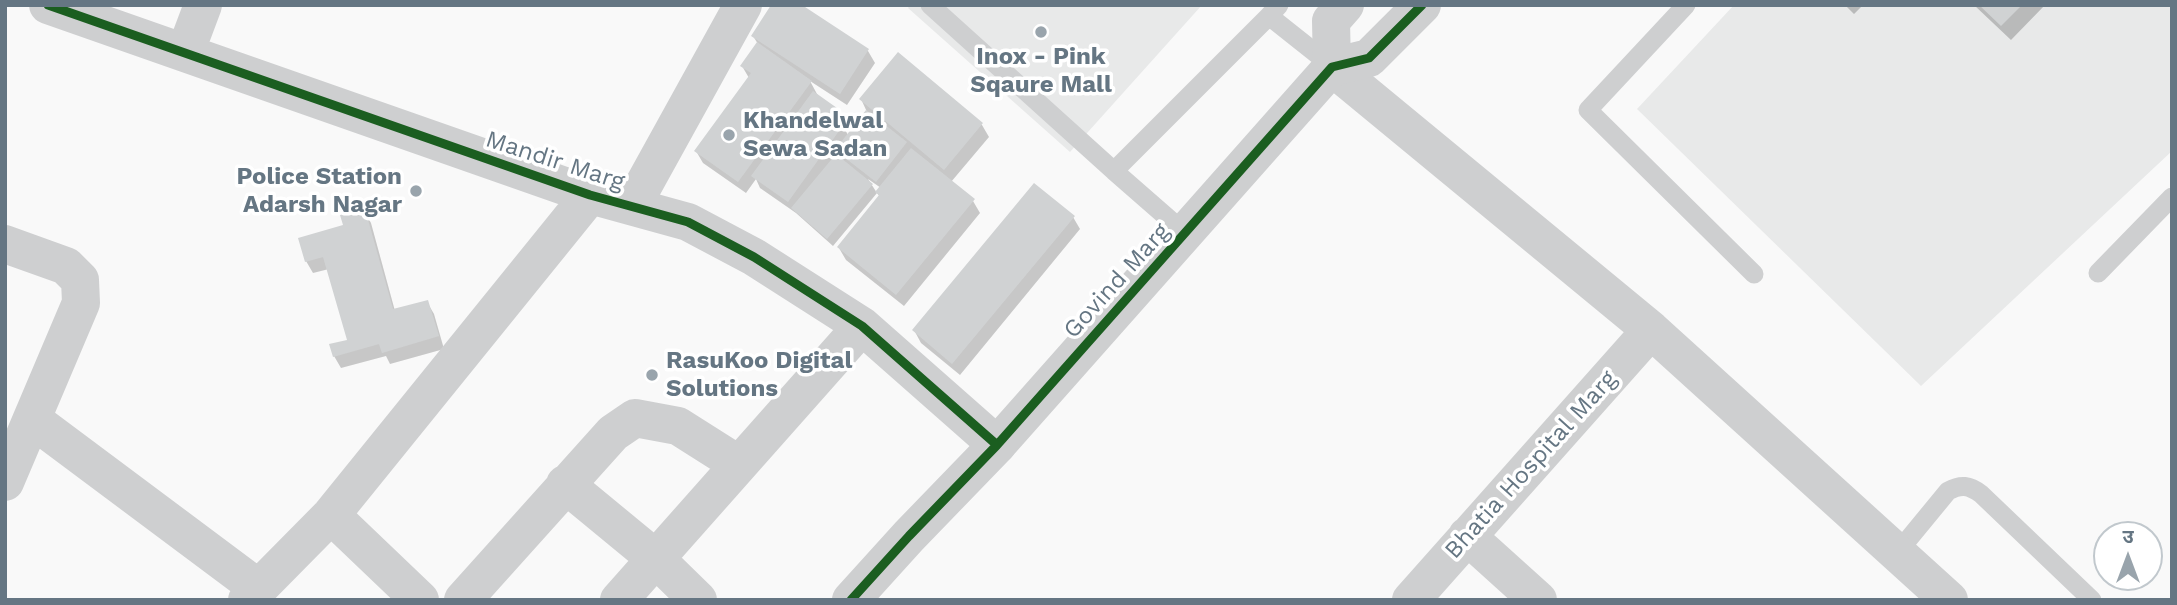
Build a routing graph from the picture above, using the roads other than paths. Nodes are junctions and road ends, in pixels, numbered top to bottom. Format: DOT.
graph roads {
  1 [pos="48,5"];
  2 [pos="202,5"];
  3 [pos="743,5"];
  4 [pos="930,5"];
  5 [pos="1345,5"];
  6 [pos="1422,5"];
  7 [pos="1686,5"];
  8 [pos="1274,11"];
  9 [pos="185,52"];
  10 [pos="1332,67"];
  11 [pos="1114,171"];
  12 [pos="590,195"];
  13 [pos="2172,197"];
  14 [pos="632,206"];
  15 [pos="1185,233"];
  16 [pos="5,244"];
  17 [pos="2098,273"];
  18 [pos="1754,275"];
  19 [pos="862,326"];
  20 [pos="1651,330"];
  21 [pos="33,420"];
  22 [pos="998,445"];
  23 [pos="738,464"];
  24 [pos="5,482"];
  25 [pos="565,484"];
  26 [pos="331,515"];
  27 [pos="1467,536"];
  28 [pos="1897,553"];
  29 [pos="656,559"];
  30 [pos="253,594"];
  31 [pos="420,600"];
  32 [pos="463,600"];
  33 [pos="619,600"];
  34 [pos="698,600"];
  35 [pos="851,600"];
  36 [pos="1411,600"];
  37 [pos="1538,600"];
  38 [pos="1949,600"];
  39 [pos="2092,600"];
  1 -- 9 [label="street, Mandir Marg"];
  2 -- 9 [label="street"];
  3 -- 14 [label="street"];
  4 -- 11 [label="lane"];
  5 -- 10 [label="street"];
  6 -- 10 [label="street"];
  7 -- 18 [label="lane"];
  8 -- 10 [label="lane"];
  8 -- 11 [label="lane"];
  9 -- 12 [label="street, Mandir Marg"];
  10 -- 15 [label="street, Govind Marg"];
  10 -- 20 [label="street"];
  11 -- 15 [label="lane"];
  12 -- 14 [label="street, Mandir Marg"];
  12 -- 26 [label="street"];
  13 -- 17 [label="lane"];
  14 -- 19 [label="street, Mandir Marg"];
  15 -- 22 [label="street, Govind Marg"];
  16 -- 21 [label="street"];
  19 -- 22 [label="street, Mandir Marg"];
  19 -- 23 [label="street"];
  20 -- 27 [label="street, Bhatia Hospital Marg"];
  20 -- 28 [label="street"];
  21 -- 24 [label="street"];
  21 -- 30 [label="street"];
  22 -- 35 [label="street, Govind Marg"];
  23 -- 25 [label="street"];
  23 -- 29 [label="street"];
  25 -- 29 [label="street"];
  25 -- 32 [label="street"];
  26 -- 30 [label="street"];
  26 -- 31 [label="street"];
  27 -- 36 [label="street, Bhatia Hospital Marg"];
  27 -- 37 [label="street"];
  28 -- 38 [label="street"];
  28 -- 39 [label="lane"];
  29 -- 33 [label="street"];
  29 -- 34 [label="street"];
}
